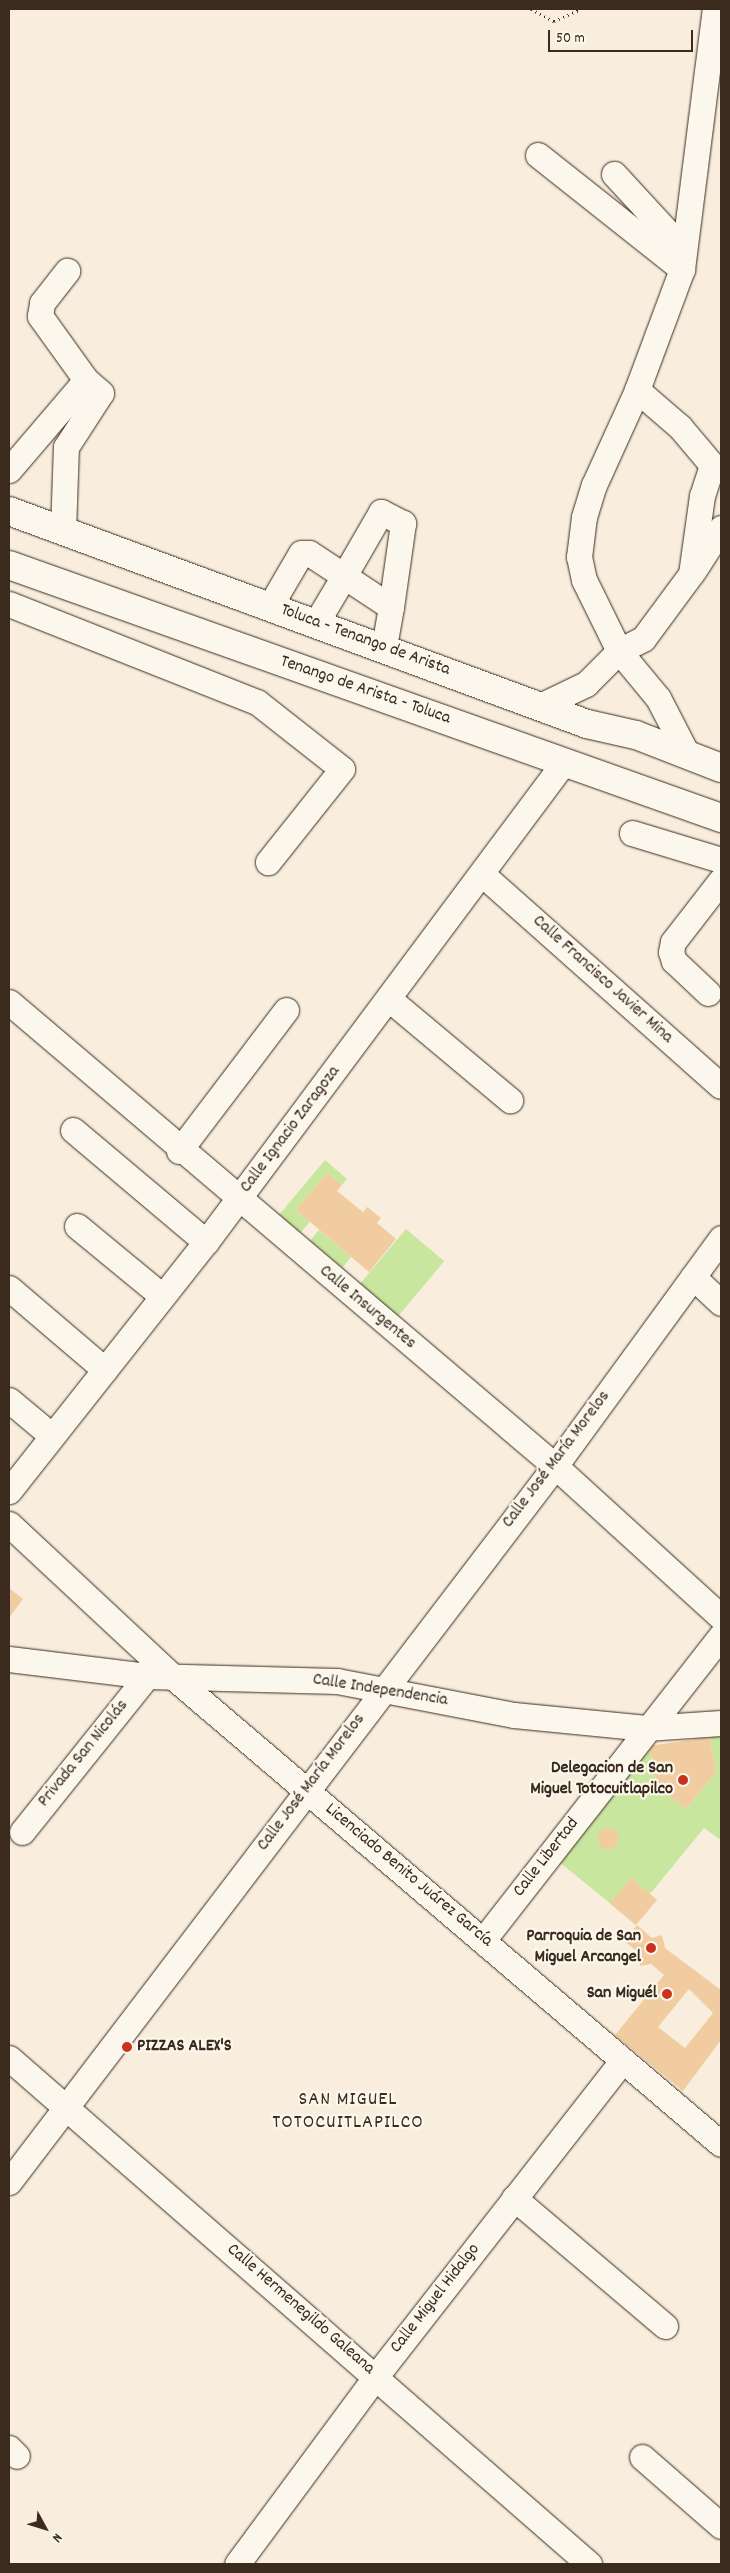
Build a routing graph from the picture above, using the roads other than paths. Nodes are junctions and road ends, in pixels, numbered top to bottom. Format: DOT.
graph roads {
  1 [pos="715,9"];
  2 [pos="538,155"];
  3 [pos="614,174"];
  4 [pos="683,259"];
  5 [pos="67,271"];
  6 [pos="86,380"];
  7 [pos="637,390"];
  8 [pos="717,466"];
  9 [pos="9,470"];
  10 [pos="9,511"];
  11 [pos="721,528"];
  12 [pos="63,531"];
  13 [pos="9,565"];
  14 [pos="690,574"];
  15 [pos="344,576"];
  16 [pos="9,604"];
  17 [pos="270,606"];
  18 [pos="391,607"];
  19 [pos="316,623"];
  20 [pos="384,646"];
  21 [pos="619,652"];
  22 [pos="542,706"];
  23 [pos="688,756"];
  24 [pos="564,762"];
  25 [pos="721,768"];
  26 [pos="721,818"];
  27 [pos="632,833"];
  28 [pos="721,860"];
  29 [pos="268,862"];
  30 [pos="482,874"];
  31 [pos="721,880"];
  32 [pos="708,993"];
  33 [pos="389,999"];
  34 [pos="9,1002"];
  35 [pos="286,1010"];
  36 [pos="721,1086"];
  37 [pos="510,1100"];
  38 [pos="73,1130"];
  39 [pos="179,1151"];
  40 [pos="238,1200"];
  41 [pos="77,1226"];
  42 [pos="721,1238"];
  43 [pos="206,1242"];
  44 [pos="692,1277"];
  45 [pos="9,1288"];
  46 [pos="162,1296"];
  47 [pos="721,1303"];
  48 [pos="105,1370"];
  49 [pos="9,1400"];
  50 [pos="52,1436"];
  51 [pos="555,1466"];
  52 [pos="9,1492"];
  53 [pos="9,1524"];
  54 [pos="721,1617"];
  55 [pos="721,1636"];
  56 [pos="9,1659"];
  57 [pos="147,1676"];
  58 [pos="172,1676"];
  59 [pos="384,1689"];
  60 [pos="721,1723"];
  61 [pos="646,1728"];
  62 [pos="306,1791"];
  63 [pos="22,1832"];
  64 [pos="484,1939"];
  65 [pos="9,2058"];
  66 [pos="622,2062"];
  67 [pos="65,2108"];
  68 [pos="721,2144"];
  69 [pos="9,2182"];
  70 [pos="514,2198"];
  71 [pos="665,2326"];
  72 [pos="376,2376"];
  73 [pos="642,2457"];
  74 [pos="721,2526"];
  75 [pos="238,2564"];
  76 [pos="589,2564"];
  1 -- 4 [label="street"];
  2 -- 4 [label="street"];
  3 -- 4 [label="street"];
  4 -- 7 [label="street"];
  5 -- 6 [label="street"];
  6 -- 9 [label="street"];
  6 -- 12 [label="street"];
  7 -- 8 [label="street"];
  7 -- 21 [label="street"];
  8 -- 14 [label="street"];
  10 -- 12 [label="highway, Toluca - Tenango de Arista"];
  11 -- 14 [label="street"];
  12 -- 17 [label="highway, Toluca - Tenango de Arista"];
  13 -- 24 [label="highway, Tenango de Arista - Toluca"];
  14 -- 21 [label="street"];
  15 -- 17 [label="street"];
  15 -- 18 [label="street"];
  15 -- 18 [label="street"];
  15 -- 19 [label="street"];
  16 -- 29 [label="street"];
  17 -- 19 [label="highway, Toluca - Tenango de Arista"];
  18 -- 20 [label="street"];
  19 -- 20 [label="highway, Toluca - Tenango de Arista"];
  20 -- 22 [label="highway, Toluca - Tenango de Arista"];
  21 -- 22 [label="street"];
  21 -- 23 [label="street"];
  22 -- 23 [label="highway, Toluca - Tenango de Arista"];
  23 -- 25 [label="highway, Toluca - Tenango de Arista"];
  24 -- 26 [label="highway, Tenango de Arista - Toluca"];
  24 -- 30 [label="street, Calle Ignacio Zaragoza"];
  27 -- 28 [label="street"];
  30 -- 33 [label="street, Calle Ignacio Zaragoza"];
  30 -- 36 [label="street, Calle Francisco Javier Mina"];
  31 -- 32 [label="street"];
  33 -- 37 [label="street"];
  33 -- 40 [label="street, Calle Ignacio Zaragoza"];
  34 -- 39 [label="street, Calle Insurgentes"];
  35 -- 39 [label="street"];
  38 -- 43 [label="street"];
  39 -- 40 [label="street, Calle Insurgentes"];
  40 -- 43 [label="street, Calle Ignacio Zaragoza"];
  40 -- 51 [label="street, Calle Insurgentes"];
  41 -- 46 [label="street"];
  42 -- 44 [label="street, Calle José María Morelos"];
  43 -- 46 [label="street, Calle Ignacio Zaragoza"];
  44 -- 47 [label="street"];
  44 -- 51 [label="street, Calle José María Morelos"];
  45 -- 48 [label="street"];
  46 -- 48 [label="street, Calle Ignacio Zaragoza"];
  48 -- 50 [label="street, Calle Ignacio Zaragoza"];
  49 -- 50 [label="street"];
  50 -- 52 [label="street, Calle Ignacio Zaragoza"];
  51 -- 54 [label="street, Calle Insurgentes"];
  51 -- 59 [label="street, Calle José María Morelos"];
  53 -- 58 [label="street, Licenciado Benito Juárez García"];
  55 -- 61 [label="street, Calle Libertad"];
  56 -- 57 [label="street, Calle Independencia"];
  57 -- 58 [label="street, Calle Independencia"];
  57 -- 63 [label="street, Privada San Nicolás"];
  58 -- 59 [label="street, Calle Independencia"];
  58 -- 62 [label="street, Licenciado Benito Juárez García"];
  59 -- 61 [label="street, Calle Independencia"];
  59 -- 62 [label="street, Calle José María Morelos"];
  60 -- 61 [label="street, Calle Independencia"];
  61 -- 64 [label="street, Calle Libertad"];
  62 -- 64 [label="street, Licenciado Benito Juárez García"];
  62 -- 67 [label="street, Calle José María Morelos"];
  64 -- 66 [label="street, Licenciado Benito Juárez García"];
  65 -- 67 [label="street, Calle Hermenegildo Galeana"];
  66 -- 68 [label="street, Licenciado Benito Juárez García"];
  66 -- 70 [label="street, Calle Miguel Hidalgo"];
  67 -- 69 [label="street, Calle José María Morelos"];
  67 -- 72 [label="street, Calle Hermenegildo Galeana"];
  70 -- 71 [label="street"];
  70 -- 72 [label="street, Calle Miguel Hidalgo"];
  72 -- 75 [label="street, Calle Miguel Hidalgo"];
  72 -- 76 [label="street, Calle Hermenegildo Galeana"];
  73 -- 74 [label="street"];
}
